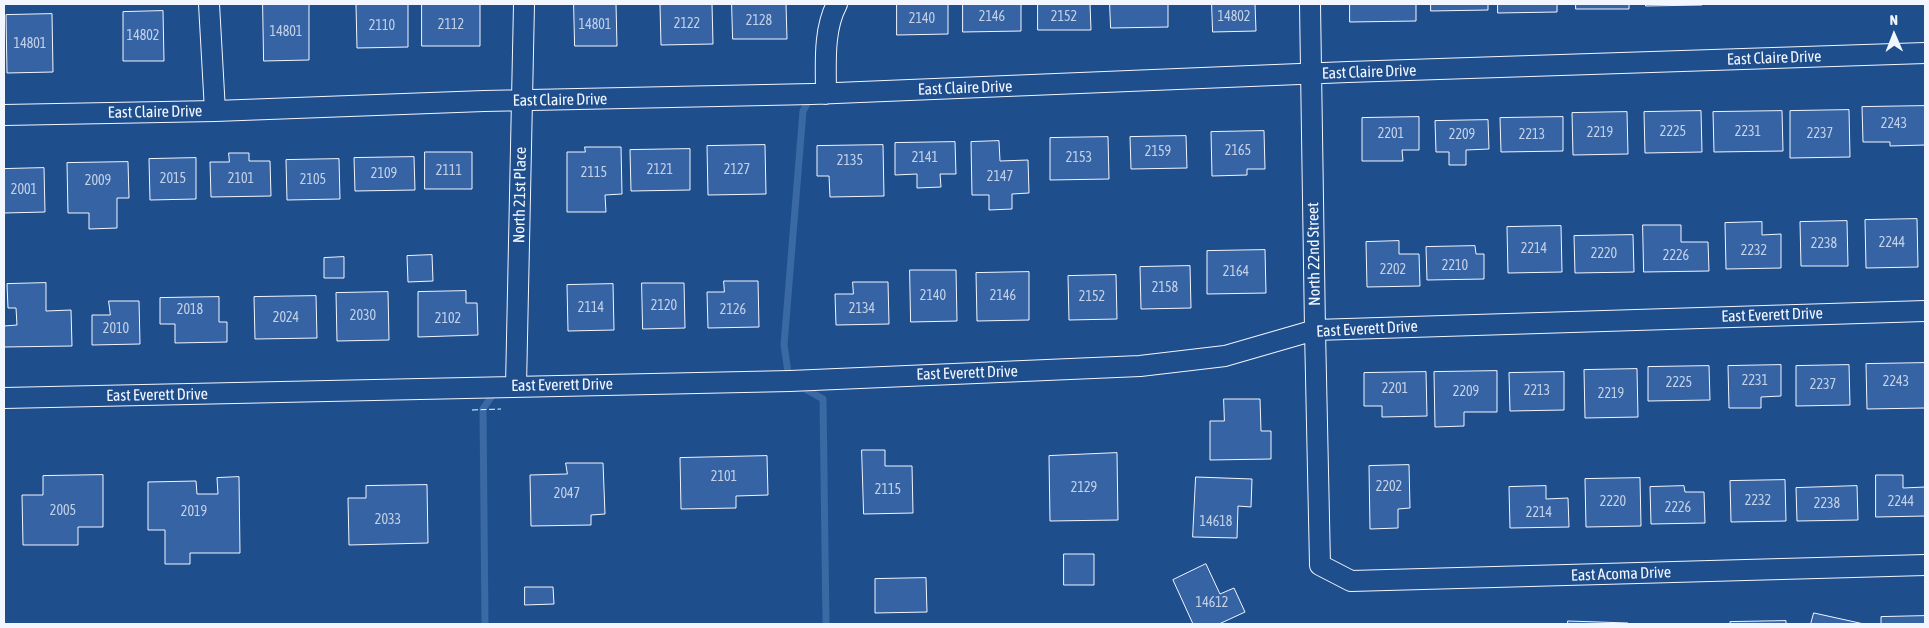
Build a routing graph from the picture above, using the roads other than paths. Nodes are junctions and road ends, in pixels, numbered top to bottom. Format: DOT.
graph roads {
  1 [pos="209,4"];
  2 [pos="524,4"];
  3 [pos="837,4"];
  4 [pos="1310,4"];
  5 [pos="1925,53"];
  6 [pos="1312,74"];
  7 [pos="826,94"];
  8 [pos="521,101"];
  9 [pos="214,111"];
  10 [pos="4,115"];
  11 [pos="1925,311"];
  12 [pos="1315,330"];
  13 [pos="516,386"];
  14 [pos="4,398"];
  15 [pos="1320,564"];
  16 [pos="1925,565"];
  1 -- 9 [label="street"];
  2 -- 8 [label="street, North 21st Place"];
  3 -- 7 [label="street"];
  4 -- 6 [label="street, North 22nd Street"];
  5 -- 6 [label="street, East Claire Drive"];
  6 -- 7 [label="street, East Claire Drive"];
  6 -- 12 [label="street, North 22nd Street"];
  7 -- 8 [label="street, East Claire Drive"];
  8 -- 9 [label="street, East Claire Drive"];
  8 -- 13 [label="street, North 21st Place"];
  9 -- 10 [label="street, East Claire Drive"];
  11 -- 12 [label="street, East Everett Drive"];
  12 -- 13 [label="street, East Everett Drive"];
  12 -- 15 [label="street, North 22nd Street"];
  13 -- 14 [label="street, East Everett Drive"];
  15 -- 16 [label="street, East Acoma Drive"];
}
